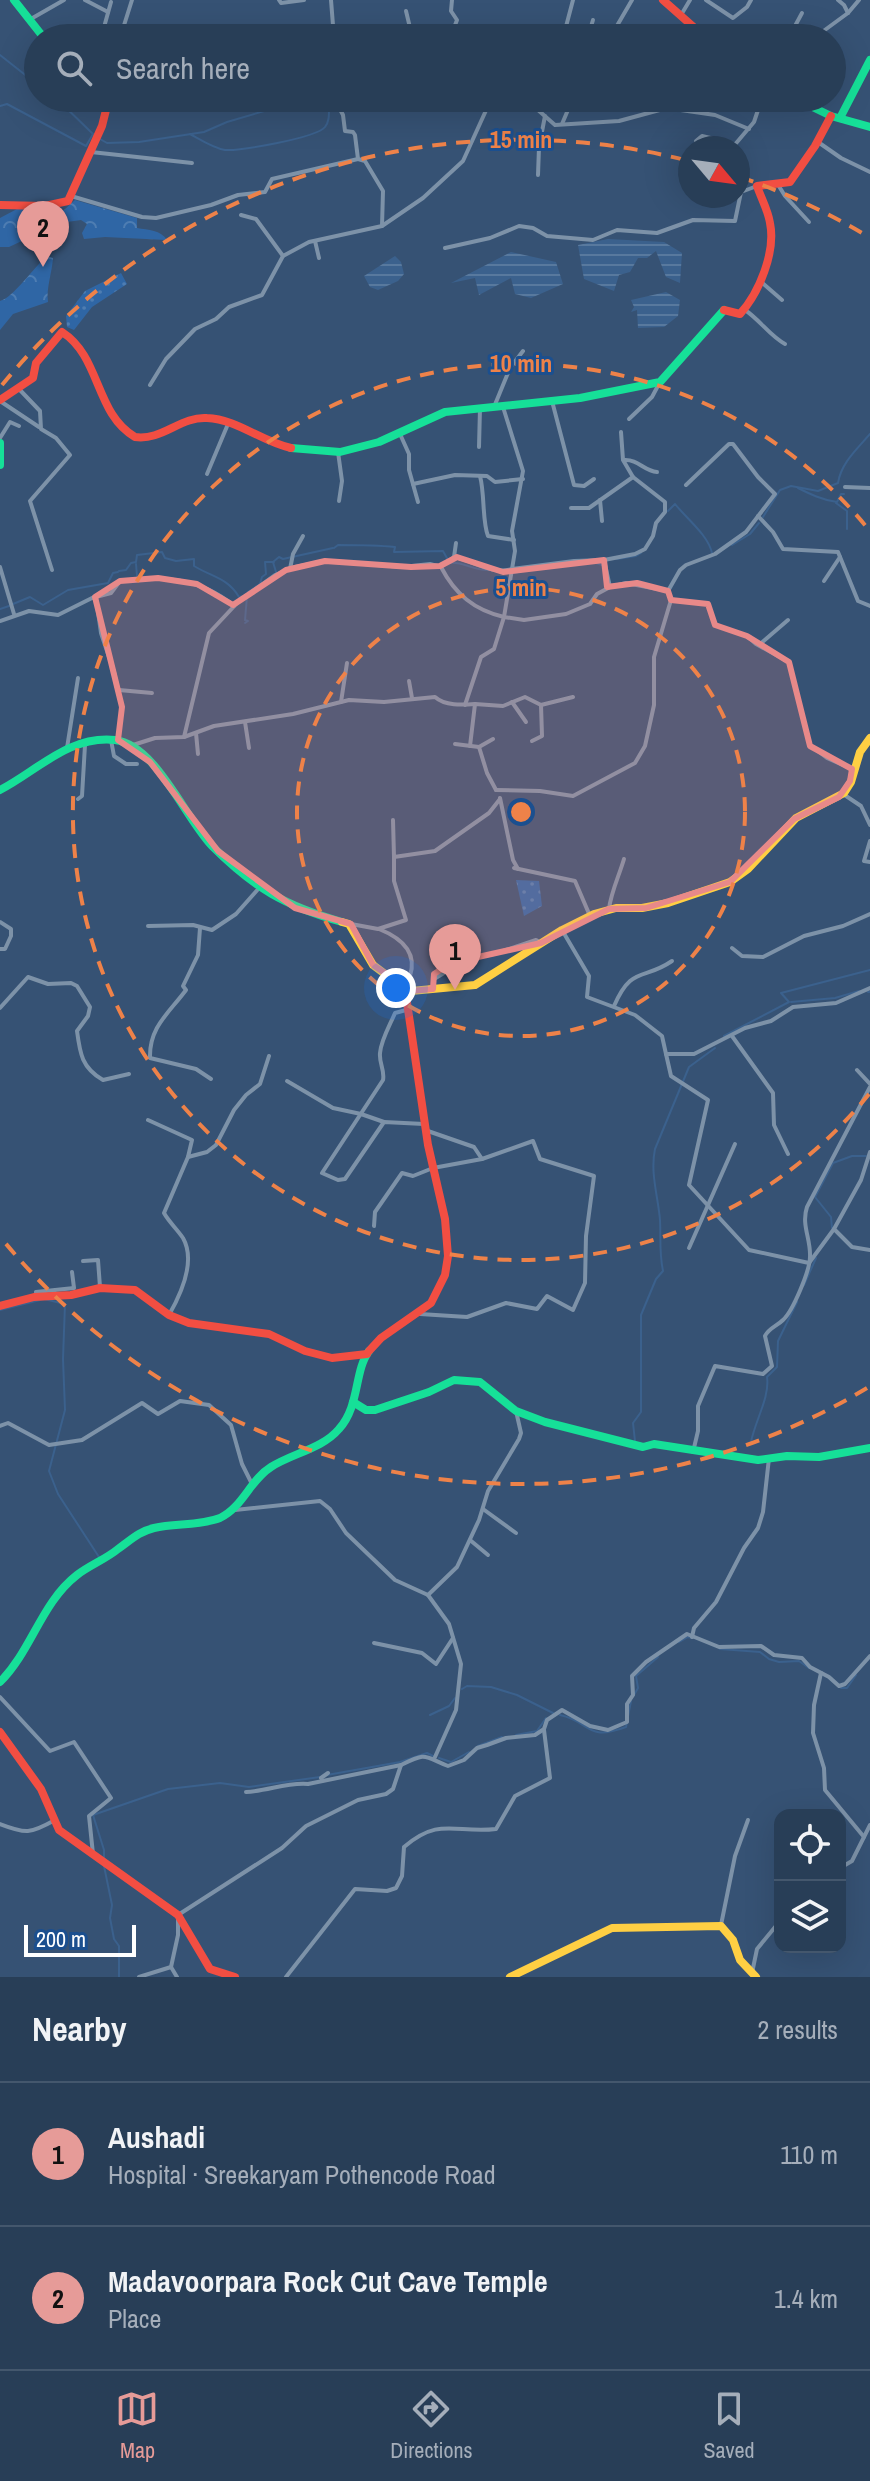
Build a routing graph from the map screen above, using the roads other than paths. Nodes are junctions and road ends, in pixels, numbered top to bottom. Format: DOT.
graph roads {
  1 [pos="14,0"];
  2 [pos="64,0"];
  3 [pos="85,0"];
  4 [pos="132,0"];
  5 [pos="279,0"];
  6 [pos="304,0"];
  7 [pos="331,0"];
  8 [pos="452,0"];
  9 [pos="573,0"];
  10 [pos="632,0"];
  11 [pos="663,0"];
  12 [pos="690,0"];
  13 [pos="751,0"];
  14 [pos="838,0"];
  15 [pos="859,0"];
  16 [pos="707,1"];
  17 [pos="725,1"];
  18 [pos="111,2"];
  19 [pos="719,10"];
  20 [pos="406,11"];
  21 [pos="108,12"];
  22 [pos="802,13"];
  23 [pos="848,13"];
  24 [pos="679,16"];
  25 [pos="29,20"];
  26 [pos="593,20"];
  27 [pos="32,24"];
  28 [pos="105,24"];
  29 [pos="124,24"];
  30 [pos="333,24"];
  31 [pos="408,24"];
  32 [pos="455,24"];
  33 [pos="567,24"];
  34 [pos="592,24"];
  35 [pos="618,24"];
  36 [pos="689,24"];
  37 [pos="796,24"];
  38 [pos="833,24"];
  39 [pos="870,60"];
  40 [pos="846,100"];
  41 [pos="106,112"];
  42 [pos="341,112"];
  43 [pos="485,112"];
  44 [pos="540,112"];
  45 [pos="567,112"];
  46 [pos="652,112"];
  47 [pos="694,112"];
  48 [pos="756,112"];
  49 [pos="825,112"];
  50 [pos="839,112"];
  51 [pos="545,116"];
  52 [pos="836,117"];
  53 [pos="562,124"];
  54 [pos="870,127"];
  55 [pos="749,129"];
  56 [pos="742,136"];
  57 [pos="818,142"];
  58 [pos="90,152"];
  59 [pos="358,159"];
  60 [pos="192,163"];
  61 [pos="870,172"];
  62 [pos="538,175"];
  63 [pos="777,183"];
  64 [pos="757,186"];
  65 [pos="71,196"];
  66 [pos="0,205"];
  67 [pos="241,215"];
  68 [pos="809,222"];
  69 [pos="382,226"];
  70 [pos="315,241"];
  71 [pos="445,248"];
  72 [pos="283,256"];
  73 [pos="319,258"];
  74 [pos="759,281"];
  75 [pos="782,300"];
  76 [pos="745,310"];
  77 [pos="785,344"];
  78 [pos="523,351"];
  79 [pos="660,382"];
  80 [pos="150,385"];
  81 [pos="19,389"];
  82 [pos="0,400"];
  83 [pos="552,401"];
  84 [pos="498,407"];
  85 [pos="480,408"];
  86 [pos="629,419"];
  87 [pos="228,421"];
  88 [pos="19,426"];
  89 [pos="41,429"];
  90 [pos="399,432"];
  91 [pos="621,432"];
  92 [pos="0,441"];
  93 [pos="624,446"];
  94 [pos="479,447"];
  95 [pos="338,452"];
  96 [pos="634,452"];
  97 [pos="623,460"];
  98 [pos="0,465"];
  99 [pos="657,472"];
  100 [pos="207,474"];
  101 [pos="480,476"];
  102 [pos="633,477"];
  103 [pos="523,479"];
  104 [pos="594,479"];
  105 [pos="413,484"];
  106 [pos="686,485"];
  107 [pos="845,487"];
  108 [pos="870,488"];
  109 [pos="600,499"];
  110 [pos="339,501"];
  111 [pos="418,502"];
  112 [pos="571,508"];
  113 [pos="758,516"];
  114 [pos="602,521"];
  115 [pos="303,536"];
  116 [pos="514,540"];
  117 [pos="456,543"];
  118 [pos="454,557"];
  119 [pos="840,557"];
  120 [pos="604,560"];
  121 [pos="0,567"];
  122 [pos="441,567"];
  123 [pos="290,569"];
  124 [pos="512,569"];
  125 [pos="52,570"];
  126 [pos="824,581"];
  127 [pos="610,587"];
  128 [pos="668,591"];
  129 [pos="95,597"];
  130 [pos="671,600"];
  131 [pos="234,606"];
  132 [pos="870,606"];
  133 [pos="14,614"];
  134 [pos="504,617"];
  135 [pos="788,620"];
  136 [pos="0,621"];
  137 [pos="759,645"];
  138 [pos="347,663"];
  139 [pos="78,678"];
  140 [pos="409,681"];
  141 [pos="119,690"];
  142 [pos="152,693"];
  143 [pos="573,697"];
  144 [pos="412,698"];
  145 [pos="341,702"];
  146 [pos="512,702"];
  147 [pos="475,704"];
  148 [pos="465,705"];
  149 [pos="541,705"];
  150 [pos="245,722"];
  151 [pos="526,722"];
  152 [pos="196,733"];
  153 [pos="184,737"];
  154 [pos="870,738"];
  155 [pos="493,739"];
  156 [pos="114,740"];
  157 [pos="532,741"];
  158 [pos="455,744"];
  159 [pos="85,745"];
  160 [pos="133,745"];
  161 [pos="470,746"];
  162 [pos="479,747"];
  163 [pos="249,748"];
  164 [pos="67,751"];
  165 [pos="198,754"];
  166 [pos="137,764"];
  167 [pos="852,769"];
  168 [pos="0,790"];
  169 [pos="496,790"];
  170 [pos="843,794"];
  171 [pos="78,799"];
  172 [pos="500,799"];
  173 [pos="393,820"];
  174 [pos="870,825"];
  175 [pos="870,841"];
  176 [pos="394,857"];
  177 [pos="624,859"];
  178 [pos="870,862"];
  179 [pos="261,886"];
  180 [pos="609,909"];
  181 [pos="870,914"];
  182 [pos="590,916"];
  183 [pos="0,922"];
  184 [pos="348,923"];
  185 [pos="148,926"];
  186 [pos="200,928"];
  187 [pos="378,929"];
  188 [pos="562,930"];
  189 [pos="541,943"];
  190 [pos="732,948"];
  191 [pos="0,949"];
  192 [pos="672,961"];
  193 [pos="870,988"];
  194 [pos="405,989"];
  195 [pos="433,989"];
  196 [pos="614,1006"];
  197 [pos="0,1008"];
  198 [pos="406,1010"];
  199 [pos="732,1036"];
  200 [pos="666,1054"];
  201 [pos="269,1056"];
  202 [pos="857,1070"];
  203 [pos="129,1074"];
  204 [pos="211,1079"];
  205 [pos="287,1081"];
  206 [pos="870,1086"];
  207 [pos="361,1114"];
  208 [pos="148,1120"];
  209 [pos="384,1122"];
  210 [pos="425,1127"];
  211 [pos="735,1144"];
  212 [pos="870,1152"];
  213 [pos="788,1154"];
  214 [pos="188,1157"];
  215 [pos="482,1159"];
  216 [pos="433,1168"];
  217 [pos="706,1204"];
  218 [pos="374,1226"];
  219 [pos="834,1229"];
  220 [pos="689,1248"];
  221 [pos="870,1250"];
  222 [pos="83,1261"];
  223 [pos="809,1263"];
  224 [pos="72,1272"];
  225 [pos="100,1288"];
  226 [pos="37,1297"];
  227 [pos="0,1306"];
  228 [pos="420,1314"];
  229 [pos="169,1315"];
  230 [pos="367,1354"];
  231 [pos="356,1403"];
  232 [pos="516,1411"];
  233 [pos="0,1426"];
  234 [pos="870,1448"];
  235 [pos="693,1452"];
  236 [pos="769,1458"];
  237 [pos="253,1485"];
  238 [pos="483,1509"];
  239 [pos="232,1510"];
  240 [pos="516,1533"];
  241 [pos="470,1540"];
  242 [pos="488,1555"];
  243 [pos="428,1595"];
  244 [pos="692,1637"];
  245 [pos="453,1638"];
  246 [pos="374,1643"];
  247 [pos="870,1656"];
  248 [pos="821,1673"];
  249 [pos="0,1682"];
  250 [pos="0,1697"];
  251 [pos="544,1729"];
  252 [pos="0,1732"];
  253 [pos="435,1758"];
  254 [pos="401,1765"];
  255 [pos="328,1773"];
  256 [pos="321,1778"];
  257 [pos="246,1792"];
  258 [pos="55,1820"];
  259 [pos="748,1820"];
  260 [pos="0,1824"];
  261 [pos="870,1825"];
  262 [pos="864,1837"];
  263 [pos="93,1854"];
  264 [pos="846,1864"];
  265 [pos="178,1915"];
  266 [pos="721,1926"];
  267 [pos="774,1928"];
  268 [pos="171,1967"];
  269 [pos="753,1975"];
  270 [pos="139,1977"];
  271 [pos="177,1977"];
  272 [pos="235,1977"];
  273 [pos="286,1977"];
  274 [pos="510,1977"];
  1 -- 25 [label="main road"];
  2 -- 25 [label="street"];
  3 -- 21 [label="street"];
  4 -- 29 [label="street"];
  5 -- 6 [label="street"];
  7 -- 30 [label="street"];
  8 -- 32 [label="street"];
  9 -- 33 [label="street"];
  10 -- 35 [label="street"];
  11 -- 24 [label="main road"];
  12 -- 24 [label="street"];
  13 -- 19 [label="street"];
  14 -- 23 [label="street"];
  15 -- 23 [label="street"];
  16 -- 19 [label="street"];
  17 -- 19 [label="street"];
  18 -- 21 [label="street"];
  20 -- 31 [label="street"];
  21 -- 28 [label="street"];
  22 -- 37 [label="street"];
  23 -- 38 [label="street"];
  24 -- 36 [label="main road"];
  25 -- 27 [label="main road"];
  26 -- 34 [label="street"];
  39 -- 40 [label="main road"];
  41 -- 58 [label="main road"];
  42 -- 59 [label="street"];
  43 -- 69 [label="street"];
  44 -- 51 [label="street"];
  45 -- 53 [label="street"];
  46 -- 53 [label="street"];
  47 -- 55 [label="street"];
  48 -- 55 [label="street"];
  49 -- 52 [label="main road"];
  50 -- 52 [label="main road"];
  51 -- 53 [label="street"];
  51 -- 62 [label="street"];
  52 -- 54 [label="main road"];
  52 -- 57 [label="main road"];
  55 -- 56 [label="street"];
  57 -- 61 [label="street"];
  57 -- 63 [label="main road"];
  58 -- 60 [label="street"];
  58 -- 65 [label="main road"];
  59 -- 65 [label="street"];
  59 -- 69 [label="street"];
  63 -- 64 [label="main road"];
  63 -- 68 [label="street"];
  64 -- 71 [label="street"];
  64 -- 74 [label="main road"];
  65 -- 66 [label="main road"];
  67 -- 72 [label="street"];
  69 -- 70 [label="street"];
  70 -- 72 [label="street"];
  70 -- 73 [label="street"];
  72 -- 80 [label="street"];
  74 -- 75 [label="street"];
  74 -- 76 [label="main road"];
  76 -- 77 [label="street"];
  76 -- 79 [label="main road"];
  78 -- 84 [label="street"];
  79 -- 83 [label="main road"];
  79 -- 86 [label="street"];
  81 -- 82 [label="main road"];
  81 -- 87 [label="main road"];
  81 -- 89 [label="street"];
  82 -- 89 [label="street"];
  83 -- 84 [label="main road"];
  83 -- 104 [label="street"];
  84 -- 85 [label="main road"];
  84 -- 103 [label="street"];
  85 -- 90 [label="main road"];
  85 -- 94 [label="street"];
  87 -- 95 [label="main road"];
  87 -- 100 [label="street"];
  88 -- 92 [label="street"];
  89 -- 125 [label="street"];
  90 -- 95 [label="main road"];
  90 -- 105 [label="street"];
  91 -- 93 [label="street"];
  92 -- 98 [label="main road"];
  93 -- 96 [label="street"];
  93 -- 97 [label="street"];
  95 -- 110 [label="street"];
  97 -- 99 [label="street"];
  97 -- 102 [label="street"];
  101 -- 103 [label="street"];
  101 -- 105 [label="street"];
  101 -- 116 [label="street"];
  102 -- 109 [label="street"];
  102 -- 120 [label="street"];
  103 -- 116 [label="street"];
  105 -- 111 [label="street"];
  106 -- 113 [label="street"];
  107 -- 108 [label="street"];
  109 -- 112 [label="street"];
  109 -- 114 [label="street"];
  113 -- 119 [label="street"];
  113 -- 128 [label="street"];
  115 -- 123 [label="street"];
  116 -- 124 [label="street"];
  117 -- 118 [label="street"];
  118 -- 122 [label="street"];
  118 -- 124 [label="street"];
  119 -- 126 [label="street"];
  119 -- 132 [label="street"];
  120 -- 124 [label="street"];
  120 -- 127 [label="street"];
  121 -- 133 [label="street"];
  122 -- 123 [label="street"];
  122 -- 134 [label="street"];
  123 -- 131 [label="street"];
  124 -- 134 [label="street"];
  127 -- 128 [label="street"];
  127 -- 134 [label="street"];
  128 -- 130 [label="street"];
  129 -- 131 [label="street"];
  129 -- 133 [label="street"];
  129 -- 141 [label="street"];
  130 -- 137 [label="street"];
  130 -- 169 [label="street"];
  131 -- 153 [label="street"];
  133 -- 136 [label="street"];
  134 -- 148 [label="street"];
  135 -- 137 [label="street"];
  137 -- 167 [label="street"];
  138 -- 145 [label="street"];
  139 -- 164 [label="street"];
  140 -- 144 [label="street"];
  141 -- 142 [label="street"];
  141 -- 156 [label="street"];
  143 -- 149 [label="street"];
  144 -- 145 [label="street"];
  144 -- 148 [label="street"];
  145 -- 150 [label="street"];
  146 -- 147 [label="street"];
  146 -- 149 [label="street"];
  146 -- 151 [label="street"];
  147 -- 148 [label="street"];
  147 -- 161 [label="street"];
  149 -- 157 [label="street"];
  150 -- 152 [label="street"];
  150 -- 163 [label="street"];
  152 -- 153 [label="street"];
  152 -- 165 [label="street"];
  153 -- 160 [label="street"];
  154 -- 167 [label="main road"];
  155 -- 162 [label="street"];
  156 -- 159 [label="main road"];
  156 -- 160 [label="main road"];
  156 -- 166 [label="street"];
  158 -- 161 [label="street"];
  159 -- 164 [label="main road"];
  159 -- 171 [label="street"];
  160 -- 179 [label="main road"];
  161 -- 162 [label="street"];
  162 -- 169 [label="street"];
  164 -- 168 [label="main road"];
  167 -- 170 [label="main road"];
  169 -- 172 [label="street"];
  170 -- 174 [label="street"];
  170 -- 180 [label="main road"];
  172 -- 176 [label="street"];
  172 -- 182 [label="street"];
  173 -- 176 [label="street"];
  175 -- 178 [label="street"];
  176 -- 187 [label="street"];
  177 -- 180 [label="street"];
  179 -- 184 [label="main road"];
  179 -- 186 [label="street"];
  180 -- 182 [label="main road"];
  181 -- 190 [label="street"];
  182 -- 188 [label="main road"];
  183 -- 191 [label="street"];
  184 -- 187 [label="street"];
  184 -- 194 [label="main road"];
  185 -- 186 [label="street"];
  186 -- 204 [label="street"];
  187 -- 194 [label="street"];
  188 -- 189 [label="main road"];
  188 -- 196 [label="street"];
  189 -- 195 [label="main road"];
  189 -- 195 [label="street"];
  192 -- 196 [label="street"];
  193 -- 199 [label="street"];
  194 -- 195 [label="main road"];
  194 -- 198 [label="main road"];
  196 -- 200 [label="street"];
  197 -- 203 [label="street"];
  198 -- 207 [label="street"];
  198 -- 210 [label="main road"];
  199 -- 200 [label="street"];
  199 -- 213 [label="street"];
  200 -- 217 [label="street"];
  201 -- 214 [label="street"];
  202 -- 206 [label="street"];
  205 -- 207 [label="street"];
  206 -- 223 [label="street"];
  207 -- 209 [label="street"];
  207 -- 209 [label="street"];
  208 -- 214 [label="street"];
  209 -- 210 [label="street"];
  210 -- 215 [label="street"];
  210 -- 216 [label="main road"];
  211 -- 217 [label="street"];
  212 -- 219 [label="street"];
  214 -- 229 [label="street"];
  215 -- 216 [label="street"];
  215 -- 228 [label="street"];
  216 -- 218 [label="street"];
  216 -- 228 [label="main road"];
  217 -- 220 [label="street"];
  217 -- 223 [label="street"];
  219 -- 221 [label="street"];
  219 -- 223 [label="street"];
  222 -- 225 [label="street"];
  223 -- 235 [label="street"];
  224 -- 226 [label="street"];
  225 -- 226 [label="main road"];
  225 -- 229 [label="main road"];
  226 -- 227 [label="main road"];
  228 -- 230 [label="main road"];
  229 -- 230 [label="main road"];
  230 -- 231 [label="main road"];
  231 -- 232 [label="main road"];
  231 -- 237 [label="main road"];
  232 -- 235 [label="main road"];
  232 -- 238 [label="street"];
  233 -- 237 [label="street"];
  234 -- 236 [label="main road"];
  235 -- 236 [label="main road"];
  236 -- 244 [label="street"];
  237 -- 239 [label="main road"];
  238 -- 240 [label="street"];
  238 -- 241 [label="street"];
  239 -- 243 [label="street"];
  239 -- 249 [label="main road"];
  241 -- 242 [label="street"];
  241 -- 243 [label="street"];
  243 -- 245 [label="street"];
  244 -- 248 [label="street"];
  244 -- 251 [label="street"];
  245 -- 246 [label="street"];
  245 -- 253 [label="street"];
  247 -- 248 [label="street"];
  248 -- 262 [label="street"];
  250 -- 263 [label="street"];
  251 -- 253 [label="street"];
  251 -- 273 [label="street"];
  252 -- 258 [label="main road"];
  253 -- 254 [label="street"];
  254 -- 257 [label="street"];
  254 -- 265 [label="street"];
  255 -- 256 [label="street"];
  258 -- 260 [label="street"];
  258 -- 263 [label="main road"];
  259 -- 266 [label="street"];
  261 -- 262 [label="street"];
  262 -- 264 [label="street"];
  263 -- 265 [label="main road"];
  265 -- 268 [label="street"];
  265 -- 272 [label="main road"];
  266 -- 269 [label="main road"];
  266 -- 274 [label="main road"];
  267 -- 269 [label="street"];
  268 -- 270 [label="street"];
  268 -- 271 [label="street"];
}
